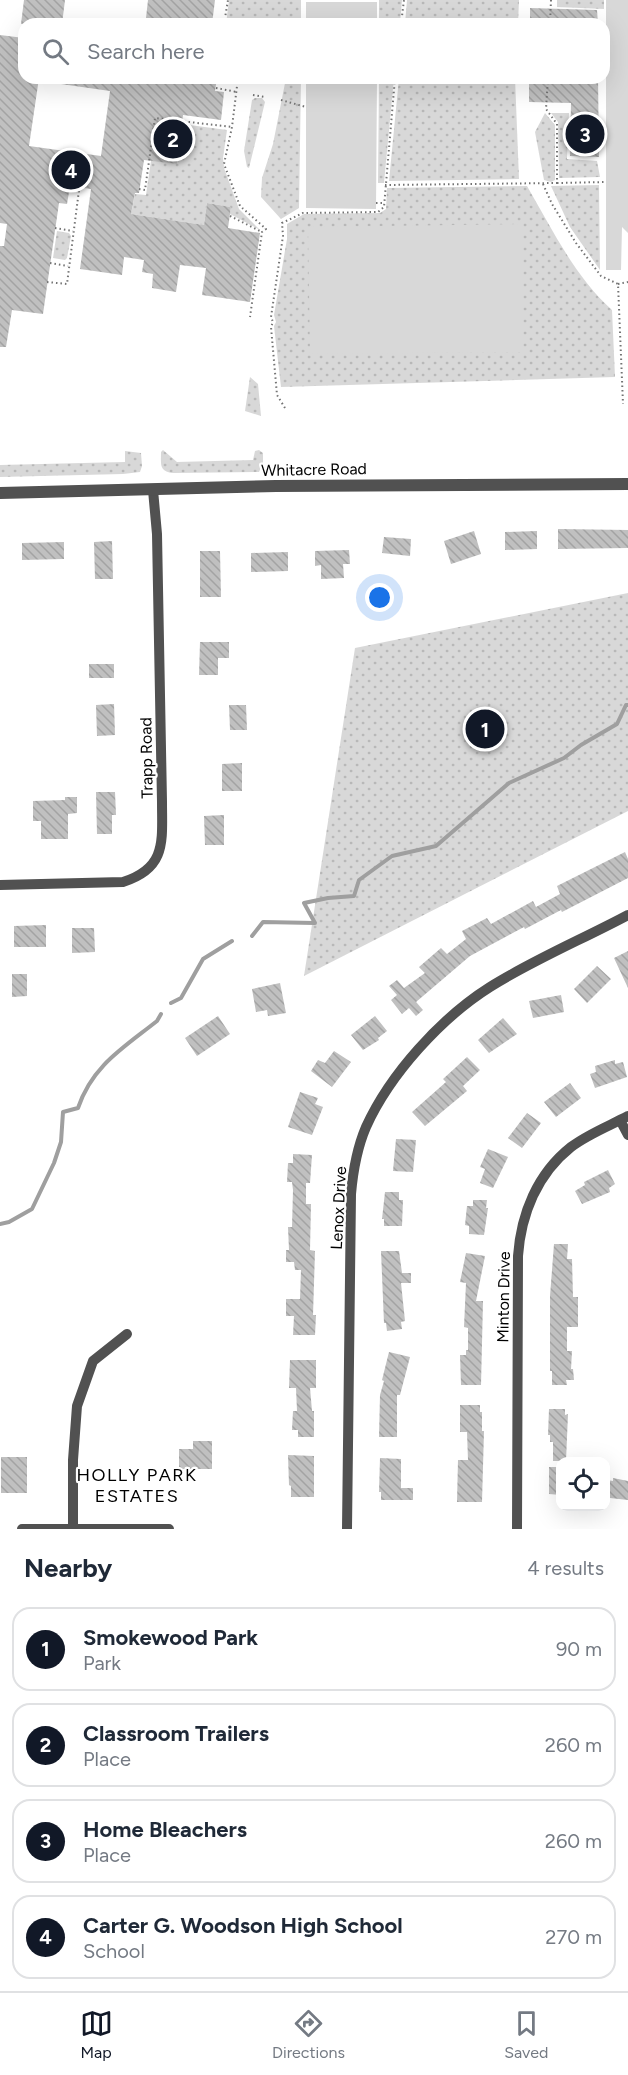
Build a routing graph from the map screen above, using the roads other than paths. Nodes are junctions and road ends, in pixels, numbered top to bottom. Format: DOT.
graph roads {
  1 [pos="628,484"];
  2 [pos="153,490"];
  3 [pos="0,493"];
  4 [pos="0,885"];
  5 [pos="628,915"];
  6 [pos="624,1118"];
  7 [pos="628,1135"];
  8 [pos="127,1334"];
  9 [pos="22,1529"];
  10 [pos="73,1529"];
  11 [pos="169,1529"];
  12 [pos="347,1529"];
  13 [pos="517,1529"];
  1 -- 2 [label="street, Whitacre Road"];
  2 -- 3 [label="street, Whitacre Road"];
  2 -- 4 [label="street, Trapp Road"];
  5 -- 12 [label="street, Lenox Drive"];
  6 -- 7 [label="street"];
  6 -- 13 [label="street, Minton Drive"];
  8 -- 10 [label="street"];
  9 -- 10 [label="street"];
  10 -- 11 [label="street"];
}
